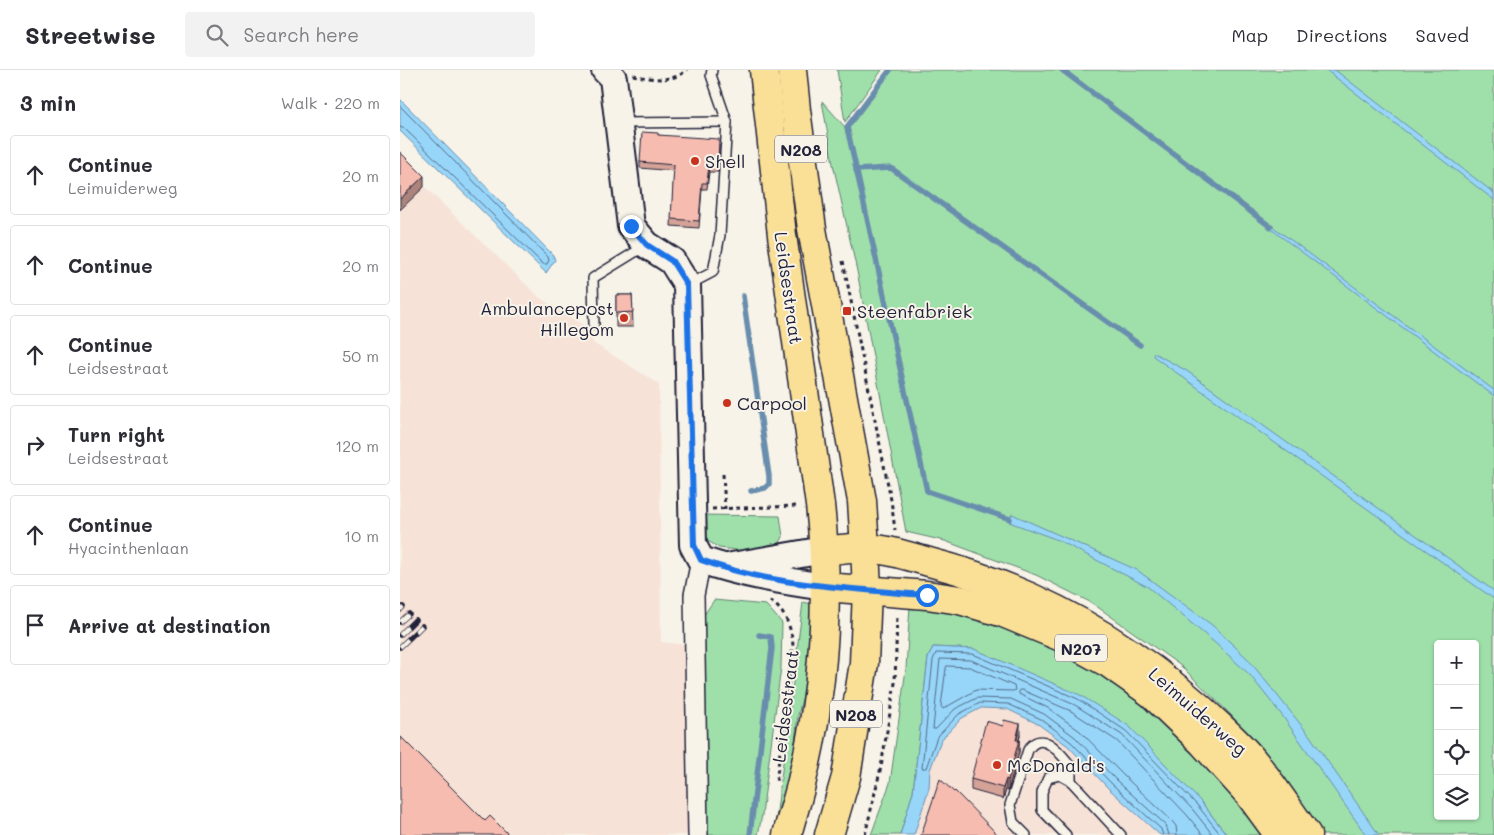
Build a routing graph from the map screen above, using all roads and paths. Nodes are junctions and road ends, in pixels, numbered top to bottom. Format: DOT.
graph roads {
  1 [pos="605,70"];
  2 [pos="712,70"];
  3 [pos="764,70"];
  4 [pos="792,70"];
  5 [pos="727,122"];
  6 [pos="618,123"];
  7 [pos="647,245"];
  8 [pos="842,255"];
  9 [pos="687,285"];
  10 [pos="594,324"];
  11 [pos="723,474"];
  12 [pos="891,500"];
  13 [pos="862,501"];
  14 [pos="820,506"];
  15 [pos="725,508"];
  16 [pos="692,510"];
  17 [pos="865,548"];
  18 [pos="824,550"];
  19 [pos="897,554"];
  20 [pos="711,564"];
  21 [pos="825,587"];
  22 [pos="867,590"];
  23 [pos="898,594"];
  24 [pos="765,598"];
  25 [pos="1071,781"];
  26 [pos="775,791"];
  27 [pos="698,835"];
  28 [pos="787,835"];
  29 [pos="829,835"];
  30 [pos="865,835"];
  31 [pos="1026,835"];
  32 [pos="1066,835"];
  33 [pos="1121,835"];
  34 [pos="1279,835"];
  35 [pos="1307,835"];
  1 -- 6 [label="street"];
  2 -- 5 [label="lane"];
  3 -- 14 [label="main road, Leidsestraat / N208"];
  4 -- 13 [label="main road, Leidsestraat / N208"];
  5 -- 6 [label="lane"];
  5 -- 9 [label="lane"];
  6 -- 7 [label="street"];
  7 -- 9 [label="street"];
  7 -- 10 [label="lane"];
  8 -- 12 [label="path"];
  9 -- 16 [label="street"];
  11 -- 15 [label="path"];
  12 -- 13 [label="path"];
  12 -- 19 [label="path"];
  13 -- 17 [label="main road, Leidsestraat / N208"];
  14 -- 15 [label="path"];
  14 -- 18 [label="main road, Leidsestraat / N208"];
  15 -- 16 [label="path"];
  16 -- 20 [label="street"];
  17 -- 18 [label="main road, N207"];
  17 -- 19 [label="main road, Leimuiderweg / N207"];
  17 -- 22 [label="main road, Leidsestraat / N208"];
  18 -- 20 [label="street"];
  18 -- 21 [label="main road, Leidsestraat / N208"];
  19 -- 35 [label="main road, Leimuiderweg / N207"];
  20 -- 21 [label="street"];
  20 -- 27 [label="street"];
  21 -- 22 [label="main road, N207"];
  21 -- 28 [label="main road, Leidsestraat / N208"];
  22 -- 23 [label="main road, Leimuiderweg / N207"];
  22 -- 29 [label="main road, Leidsestraat / N208"];
  23 -- 30 [label="path"];
  23 -- 34 [label="main road, Leimuiderweg / N207"];
  24 -- 26 [label="path, Leidsestraat"];
  25 -- 31 [label="lane"];
  25 -- 32 [label="lane"];
  25 -- 33 [label="lane"];
}
